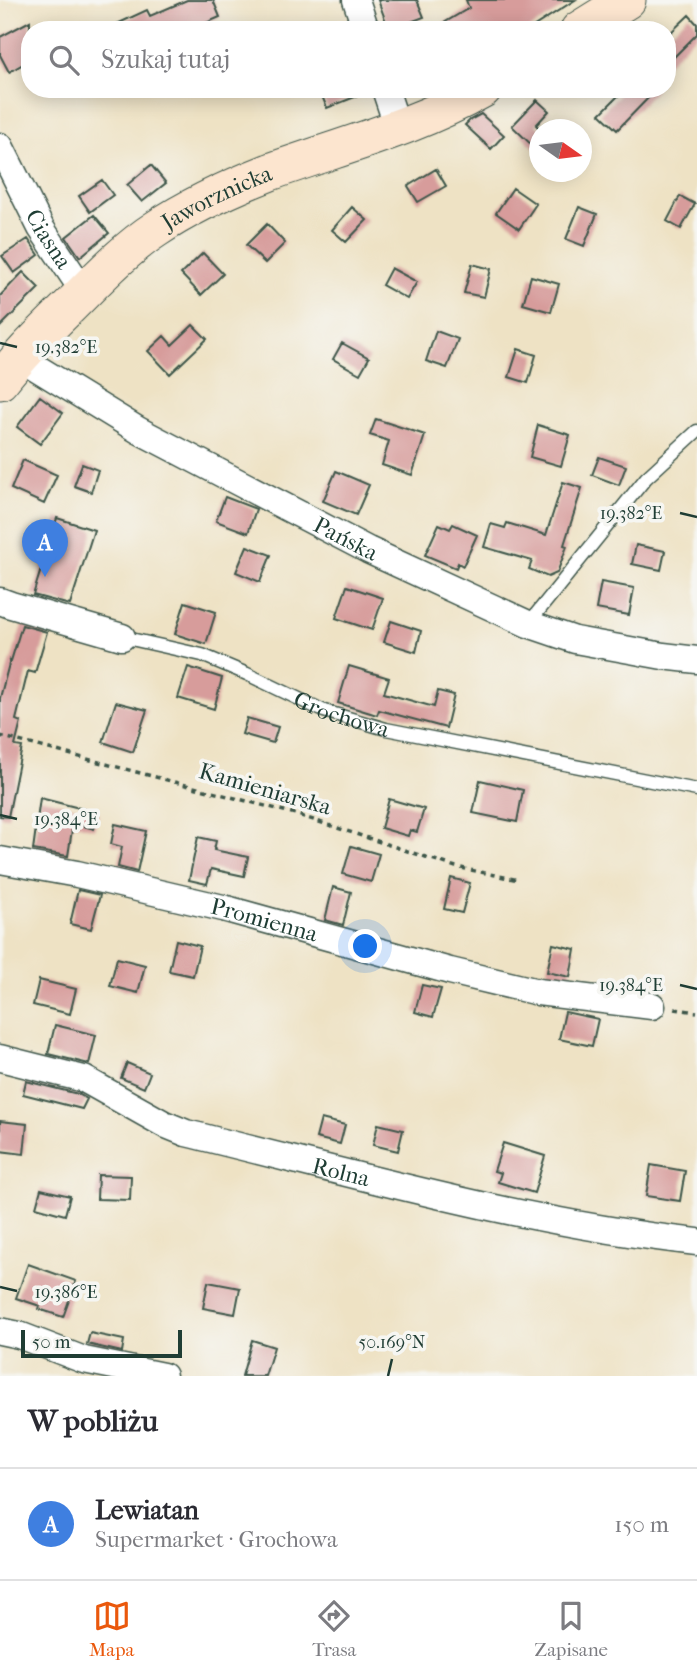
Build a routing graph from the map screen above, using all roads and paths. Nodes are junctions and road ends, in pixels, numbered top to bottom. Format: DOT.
graph roads {
  1 [pos="356,0"];
  2 [pos="627,0"];
  3 [pos="363,21"];
  4 [pos="593,21"];
  5 [pos="388,98"];
  6 [pos="468,98"];
  7 [pos="398,128"];
  8 [pos="0,146"];
  9 [pos="84,292"];
  10 [pos="10,369"];
  11 [pos="697,431"];
  12 [pos="0,601"];
  13 [pos="528,624"];
  14 [pos="122,637"];
  15 [pos="697,660"];
  16 [pos="0,736"];
  17 [pos="697,790"];
  18 [pos="0,860"];
  19 [pos="519,880"];
  20 [pos="652,1006"];
  21 [pos="0,1058"];
  22 [pos="697,1242"];
  23 [pos="0,1331"];
  24 [pos="163,1376"];
  1 -- 3 [label="street"];
  2 -- 4 [label="street"];
  5 -- 7 [label="street"];
  6 -- 7 [label="street, Jaworznicka"];
  7 -- 9 [label="street, Jaworznicka"];
  8 -- 9 [label="street, Ciasna"];
  9 -- 10 [label="street, Jaworznicka"];
  10 -- 13 [label="street, Pańska"];
  11 -- 13 [label="lane"];
  12 -- 14 [label="street, Grochowa"];
  13 -- 15 [label="street, Pańska"];
  14 -- 17 [label="lane, Grochowa"];
  16 -- 19 [label="path, Kamieniarska"];
  18 -- 20 [label="street, Promienna"];
  21 -- 22 [label="street, Rolna"];
  23 -- 24 [label="street"];
}
